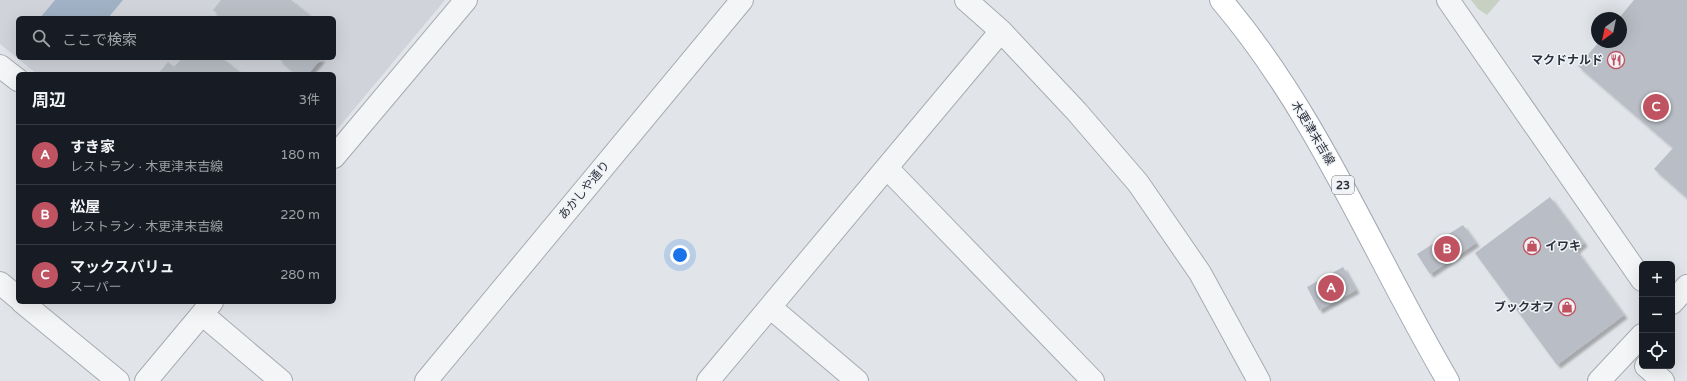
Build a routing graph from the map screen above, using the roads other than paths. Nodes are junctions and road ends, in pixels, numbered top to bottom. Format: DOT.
graph roads {
  1 [pos="466,0"];
  2 [pos="742,0"];
  3 [pos="966,0"];
  4 [pos="1221,0"];
  5 [pos="1448,0"];
  6 [pos="1001,31"];
  7 [pos="0,66"];
  8 [pos="16,78"];
  9 [pos="336,155"];
  10 [pos="887,168"];
  11 [pos="1639,276"];
  12 [pos="0,283"];
  13 [pos="1687,286"];
  14 [pos="16,296"];
  15 [pos="1675,300"];
  16 [pos="24,304"];
  17 [pos="770,307"];
  18 [pos="207,308"];
  19 [pos="1637,349"];
  20 [pos="1649,369"];
  21 [pos="118,381"];
  22 [pos="146,381"];
  23 [pos="281,381"];
  24 [pos="426,381"];
  25 [pos="708,381"];
  26 [pos="857,381"];
  27 [pos="1093,381"];
  28 [pos="1259,381"];
  29 [pos="1448,381"];
  30 [pos="1599,381"];
  31 [pos="1663,381"];
  1 -- 9 [label="street"];
  2 -- 24 [label="street, あかしや通り"];
  3 -- 6 [label="street"];
  4 -- 29 [label="main road, 木更津末吉線 / 23"];
  5 -- 11 [label="street"];
  6 -- 10 [label="street"];
  6 -- 28 [label="street"];
  7 -- 8 [label="street"];
  10 -- 17 [label="street"];
  10 -- 27 [label="street"];
  12 -- 14 [label="street"];
  13 -- 15 [label="street"];
  16 -- 21 [label="street"];
  17 -- 25 [label="street"];
  17 -- 26 [label="street"];
  18 -- 22 [label="street"];
  18 -- 23 [label="street"];
  19 -- 30 [label="street"];
  20 -- 31 [label="street"];
}
